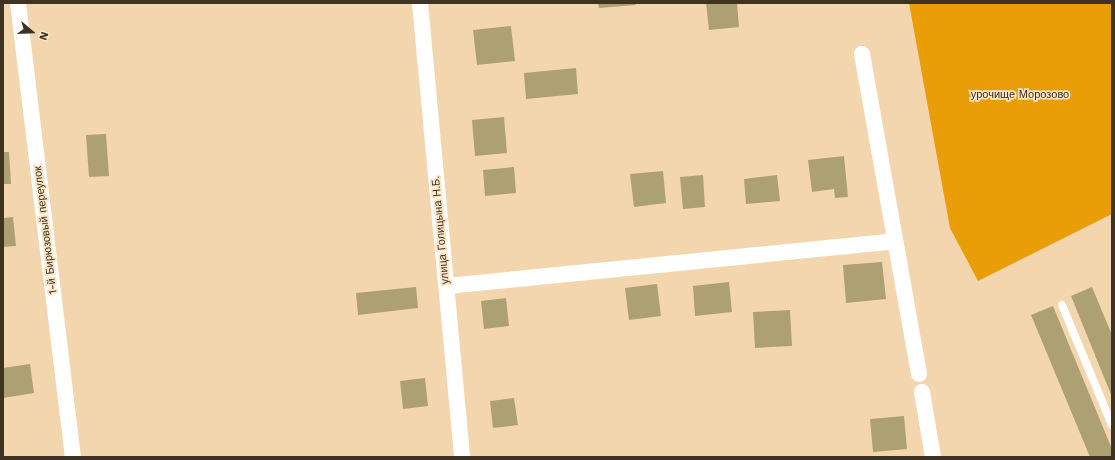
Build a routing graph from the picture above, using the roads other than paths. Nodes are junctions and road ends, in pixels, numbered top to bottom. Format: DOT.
graph roads {
  1 [pos="18,3"];
  2 [pos="420,3"];
  3 [pos="862,54"];
  4 [pos="895,241"];
  5 [pos="446,286"];
  6 [pos="1062,305"];
  7 [pos="919,374"];
  8 [pos="922,392"];
  9 [pos="1112,425"];
  10 [pos="73,457"];
  11 [pos="462,457"];
  12 [pos="933,457"];
  1 -- 10 [label="street, 1-й Бирюзовый переулок"];
  2 -- 5 [label="street, улица Голицына Н.Б."];
  3 -- 4 [label="street"];
  4 -- 5 [label="street"];
  4 -- 7 [label="street"];
  5 -- 11 [label="street, улица Голицына Н.Б."];
  6 -- 9 [label="lane"];
  8 -- 12 [label="street"];
}
